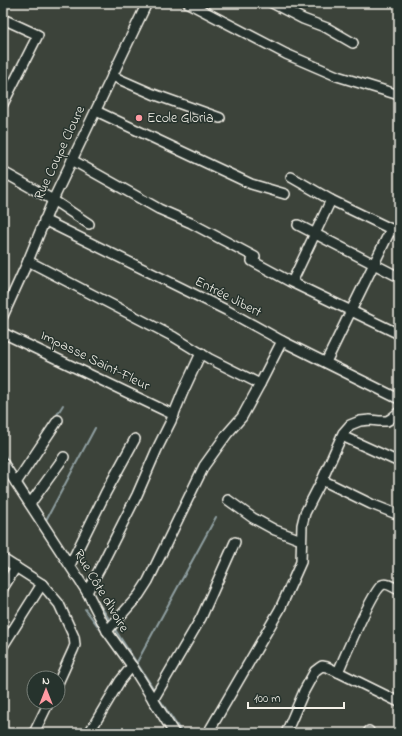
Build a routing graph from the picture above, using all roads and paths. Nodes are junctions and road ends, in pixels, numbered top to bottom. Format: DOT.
graph roads {
  1 [pos="148,3"];
  2 [pos="188,3"];
  3 [pos="272,3"];
  4 [pos="3,20"];
  5 [pos="353,43"];
  6 [pos="112,76"];
  7 [pos="399,95"];
  8 [pos="3,104"];
  9 [pos="96,111"];
  10 [pos="220,118"];
  11 [pos="72,160"];
  12 [pos="3,172"];
  13 [pos="291,177"];
  14 [pos="285,194"];
  15 [pos="53,200"];
  16 [pos="331,200"];
  17 [pos="44,220"];
  18 [pos="89,224"];
  19 [pos="298,225"];
  20 [pos="395,231"];
  21 [pos="316,234"];
  22 [pos="28,261"];
  23 [pos="374,264"];
  24 [pos="399,277"];
  25 [pos="292,282"];
  26 [pos="351,310"];
  27 [pos="3,316"];
  28 [pos="3,333"];
  29 [pos="399,334"];
  30 [pos="282,341"];
  31 [pos="201,353"];
  32 [pos="326,362"];
  33 [pos="260,384"];
  34 [pos="399,399"];
  35 [pos="399,412"];
  36 [pos="174,415"];
  37 [pos="58,420"];
  38 [pos="342,436"];
  39 [pos="135,439"];
  40 [pos="64,457"];
  41 [pos="399,462"];
  42 [pos="3,463"];
  43 [pos="322,480"];
  44 [pos="16,483"];
  45 [pos="228,500"];
  46 [pos="30,504"];
  47 [pos="399,515"];
  48 [pos="301,540"];
  49 [pos="235,542"];
  50 [pos="3,559"];
  51 [pos="70,565"];
  52 [pos="16,567"];
  53 [pos="42,584"];
  54 [pos="3,588"];
  55 [pos="399,590"];
  56 [pos="87,592"];
  57 [pos="107,631"];
  58 [pos="3,646"];
  59 [pos="132,666"];
  60 [pos="64,670"];
  61 [pos="338,672"];
  62 [pos="153,700"];
  63 [pos="399,702"];
  64 [pos="45,710"];
  65 [pos="34,733"];
  66 [pos="89,733"];
  67 [pos="174,733"];
  68 [pos="208,733"];
  69 [pos="286,733"];
  1 -- 6 [label="street, Rue Coupe Cloure"];
  2 -- 7 [label="street"];
  3 -- 5 [label="street"];
  4 -- 8 [label="street"];
  6 -- 9 [label="street, Rue Coupe Cloure"];
  6 -- 10 [label="street"];
  9 -- 11 [label="street, Rue Coupe Cloure"];
  9 -- 14 [label="street"];
  11 -- 15 [label="street, Rue Coupe Cloure"];
  11 -- 25 [label="street"];
  12 -- 15 [label="street"];
  13 -- 16 [label="street"];
  15 -- 17 [label="street, Rue Coupe Cloure"];
  15 -- 18 [label="street"];
  16 -- 20 [label="street"];
  16 -- 21 [label="street"];
  17 -- 22 [label="street, Rue Coupe Cloure"];
  17 -- 30 [label="street, Entrée Jibert"];
  19 -- 21 [label="street"];
  20 -- 23 [label="street"];
  21 -- 23 [label="street"];
  21 -- 25 [label="street"];
  22 -- 27 [label="street, Rue Coupe Cloure"];
  22 -- 31 [label="street"];
  23 -- 24 [label="street"];
  23 -- 26 [label="street"];
  25 -- 26 [label="street"];
  26 -- 29 [label="street"];
  26 -- 32 [label="street"];
  28 -- 36 [label="street, Impasse Saint-Fleur"];
  30 -- 32 [label="street, Entrée Jibert"];
  30 -- 33 [label="street"];
  31 -- 33 [label="street"];
  31 -- 36 [label="street"];
  32 -- 34 [label="street, Entrée Jibert"];
  33 -- 57 [label="street"];
  35 -- 38 [label="street"];
  36 -- 56 [label="street"];
  37 -- 44 [label="street"];
  38 -- 41 [label="street"];
  38 -- 43 [label="street"];
  39 -- 51 [label="street"];
  40 -- 46 [label="street"];
  42 -- 44 [label="street, Rue Côte d'Ivoire"];
  43 -- 47 [label="street"];
  43 -- 48 [label="street"];
  44 -- 46 [label="street, Rue Côte d'Ivoire"];
  45 -- 48 [label="street"];
  46 -- 51 [label="street, Rue Côte d'Ivoire"];
  48 -- 68 [label="street"];
  49 -- 62 [label="street"];
  50 -- 52 [label="street"];
  51 -- 56 [label="street, Rue Côte d'Ivoire"];
  52 -- 53 [label="street"];
  52 -- 54 [label="street"];
  53 -- 58 [label="street"];
  53 -- 60 [label="street"];
  55 -- 61 [label="street"];
  56 -- 57 [label="street, Rue Côte d'Ivoire"];
  57 -- 59 [label="street, Rue Côte d'Ivoire"];
  59 -- 62 [label="street, Rue Côte d'Ivoire"];
  59 -- 66 [label="street"];
  61 -- 63 [label="street"];
  61 -- 69 [label="street"];
  62 -- 67 [label="street, Rue Côte d'Ivoire"];
  64 -- 65 [label="street"];
}
